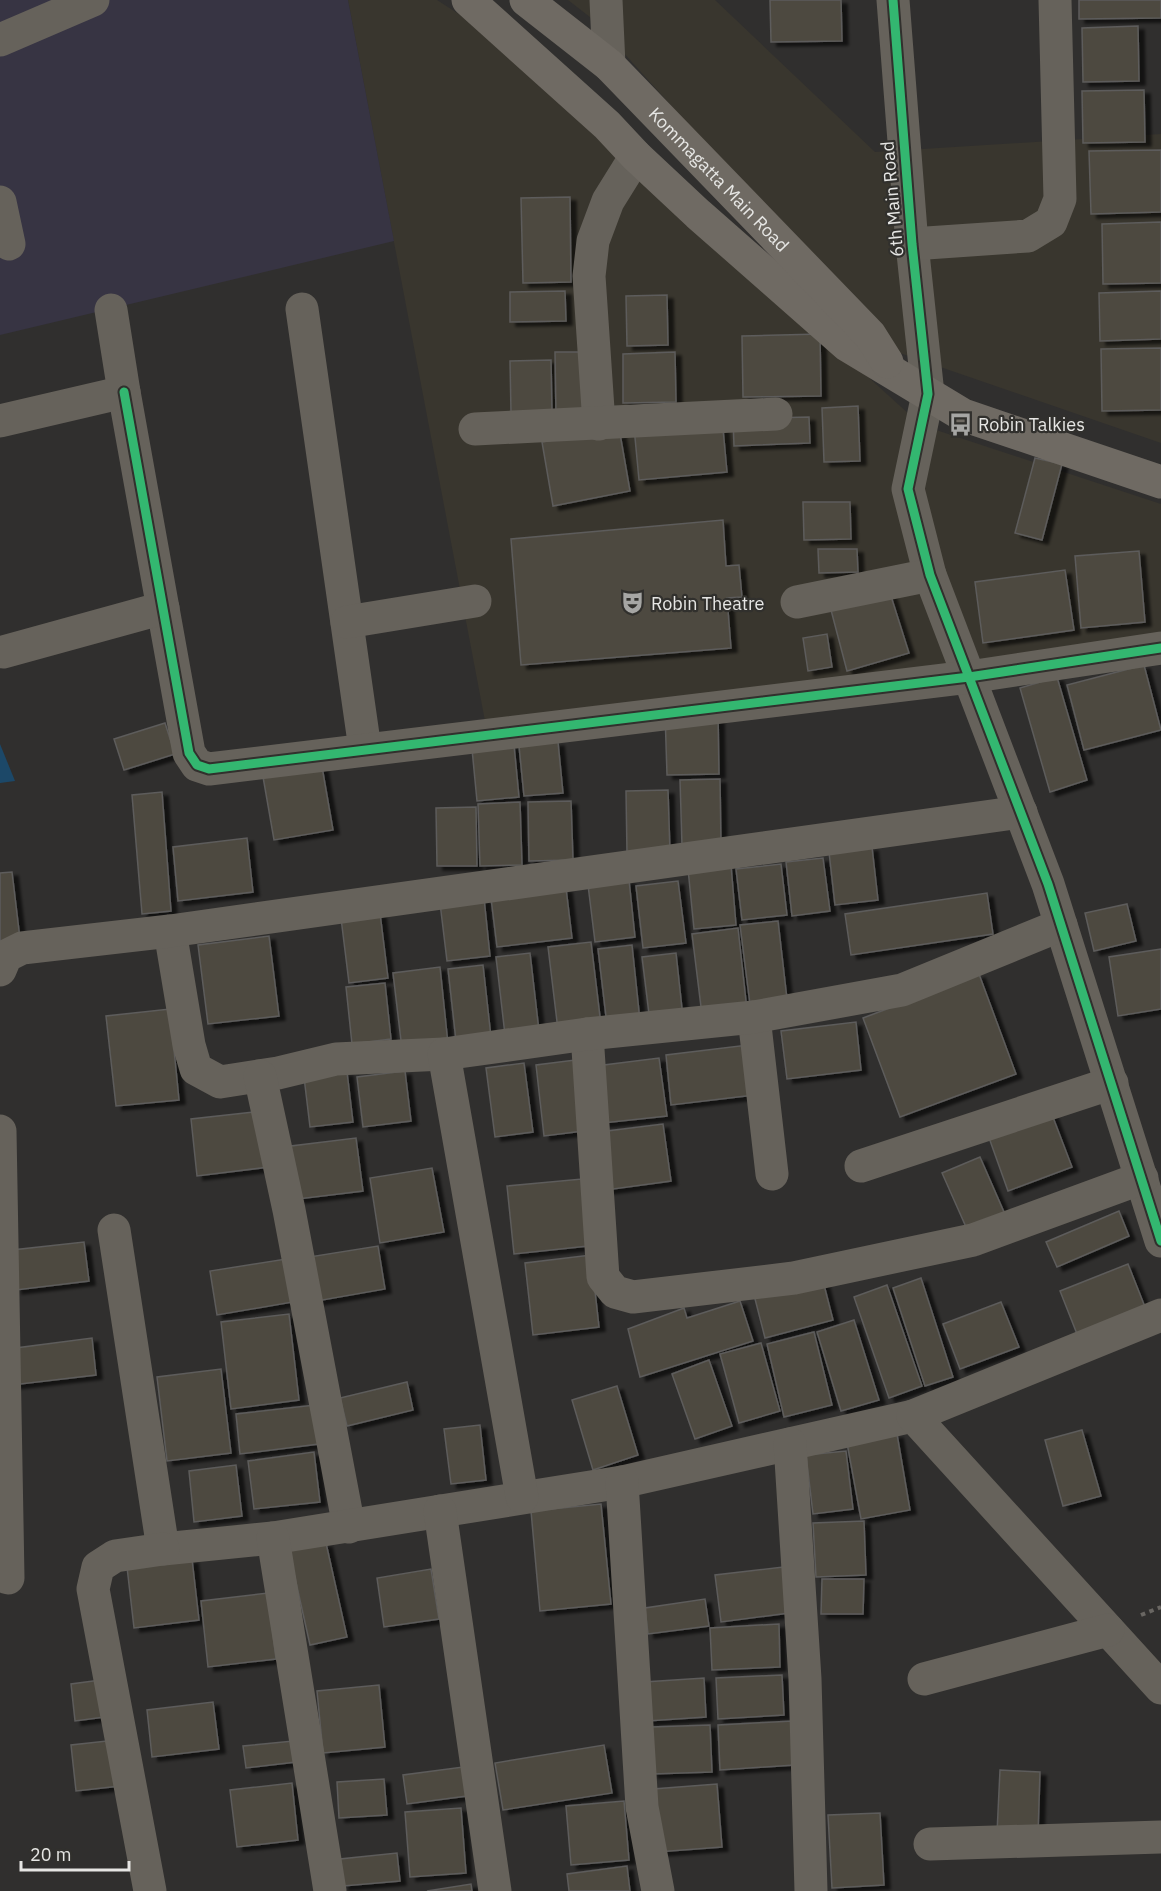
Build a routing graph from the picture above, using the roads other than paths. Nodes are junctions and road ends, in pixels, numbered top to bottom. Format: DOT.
graph roads {
  1 [pos="93,0"];
  2 [pos="468,0"];
  3 [pos="526,0"];
  4 [pos="606,0"];
  5 [pos="893,0"];
  6 [pos="1055,0"];
  7 [pos="0,40"];
  8 [pos="609,65"];
  9 [pos="636,156"];
  10 [pos="0,202"];
  11 [pos="9,244"];
  12 [pos="912,244"];
  13 [pos="302,309"];
  14 [pos="111,310"];
  15 [pos="894,374"];
  16 [pos="124,392"];
  17 [pos="928,394"];
  18 [pos="776,414"];
  19 [pos="0,421"];
  20 [pos="599,424"];
  21 [pos="475,429"];
  22 [pos="1161,482"];
  23 [pos="930,575"];
  24 [pos="476,601"];
  25 [pos="797,602"];
  26 [pos="163,608"];
  27 [pos="347,622"];
  28 [pos="1161,648"];
  29 [pos="3,652"];
  30 [pos="969,677"];
  31 [pos="365,749"];
  32 [pos="1021,812"];
  33 [pos="1061,925"];
  34 [pos="170,931"];
  35 [pos="0,970"];
  36 [pos="754,1017"];
  37 [pos="587,1034"];
  38 [pos="444,1054"];
  39 [pos="260,1076"];
  40 [pos="1112,1083"];
  41 [pos="0,1131"];
  42 [pos="861,1166"];
  43 [pos="772,1174"];
  44 [pos="1142,1178"];
  45 [pos="114,1230"];
  46 [pos="1161,1241"];
  47 [pos="1161,1315"];
  48 [pos="913,1416"];
  49 [pos="790,1444"];
  50 [pos="622,1482"];
  51 [pos="522,1497"];
  52 [pos="440,1511"];
  53 [pos="349,1527"];
  54 [pos="273,1538"];
  55 [pos="163,1550"];
  56 [pos="8,1578"];
  57 [pos="1108,1630"];
  58 [pos="924,1680"];
  59 [pos="1161,1689"];
  60 [pos="1161,1837"];
  61 [pos="930,1844"];
  62 [pos="150,1891"];
  63 [pos="330,1891"];
  64 [pos="495,1891"];
  65 [pos="658,1891"];
  66 [pos="811,1891"];
  1 -- 7 [label="street"];
  2 -- 9 [label="main road"];
  3 -- 8 [label="main road, Kommagatta Main Road"];
  4 -- 8 [label="street"];
  5 -- 12 [label="street, 6th Main Road"];
  6 -- 12 [label="street"];
  8 -- 15 [label="main road, Kommagatta Main Road"];
  9 -- 15 [label="main road"];
  9 -- 20 [label="street"];
  10 -- 11 [label="street"];
  12 -- 17 [label="street, 6th Main Road"];
  13 -- 27 [label="street"];
  14 -- 16 [label="street"];
  15 -- 17 [label="main road"];
  16 -- 19 [label="street"];
  16 -- 26 [label="street"];
  17 -- 22 [label="main road"];
  17 -- 23 [label="street, 6th Main Road"];
  18 -- 20 [label="street"];
  20 -- 21 [label="street"];
  23 -- 25 [label="street"];
  23 -- 30 [label="street, 6th Main Road"];
  24 -- 27 [label="street"];
  26 -- 29 [label="street"];
  26 -- 31 [label="street"];
  27 -- 31 [label="street"];
  28 -- 30 [label="street"];
  30 -- 31 [label="street"];
  30 -- 32 [label="street, 6th Main Road"];
  32 -- 33 [label="street, 6th Main Road"];
  32 -- 34 [label="street"];
  33 -- 36 [label="street"];
  33 -- 40 [label="street, 6th Main Road"];
  34 -- 35 [label="street"];
  34 -- 39 [label="street"];
  36 -- 37 [label="street"];
  36 -- 43 [label="street"];
  37 -- 38 [label="street"];
  37 -- 44 [label="street"];
  38 -- 39 [label="street"];
  38 -- 51 [label="street"];
  39 -- 53 [label="street"];
  40 -- 42 [label="street"];
  40 -- 44 [label="street, 6th Main Road"];
  41 -- 56 [label="street"];
  44 -- 46 [label="street, 6th Main Road"];
  45 -- 55 [label="street"];
  47 -- 48 [label="street"];
  48 -- 49 [label="street"];
  48 -- 57 [label="street"];
  49 -- 50 [label="street"];
  49 -- 66 [label="street"];
  50 -- 51 [label="street"];
  50 -- 65 [label="street"];
  51 -- 52 [label="street"];
  52 -- 53 [label="street"];
  52 -- 64 [label="street"];
  53 -- 54 [label="street"];
  54 -- 55 [label="street"];
  54 -- 63 [label="street"];
  55 -- 62 [label="street"];
  57 -- 58 [label="street"];
  57 -- 59 [label="street"];
  60 -- 61 [label="street"];
}
